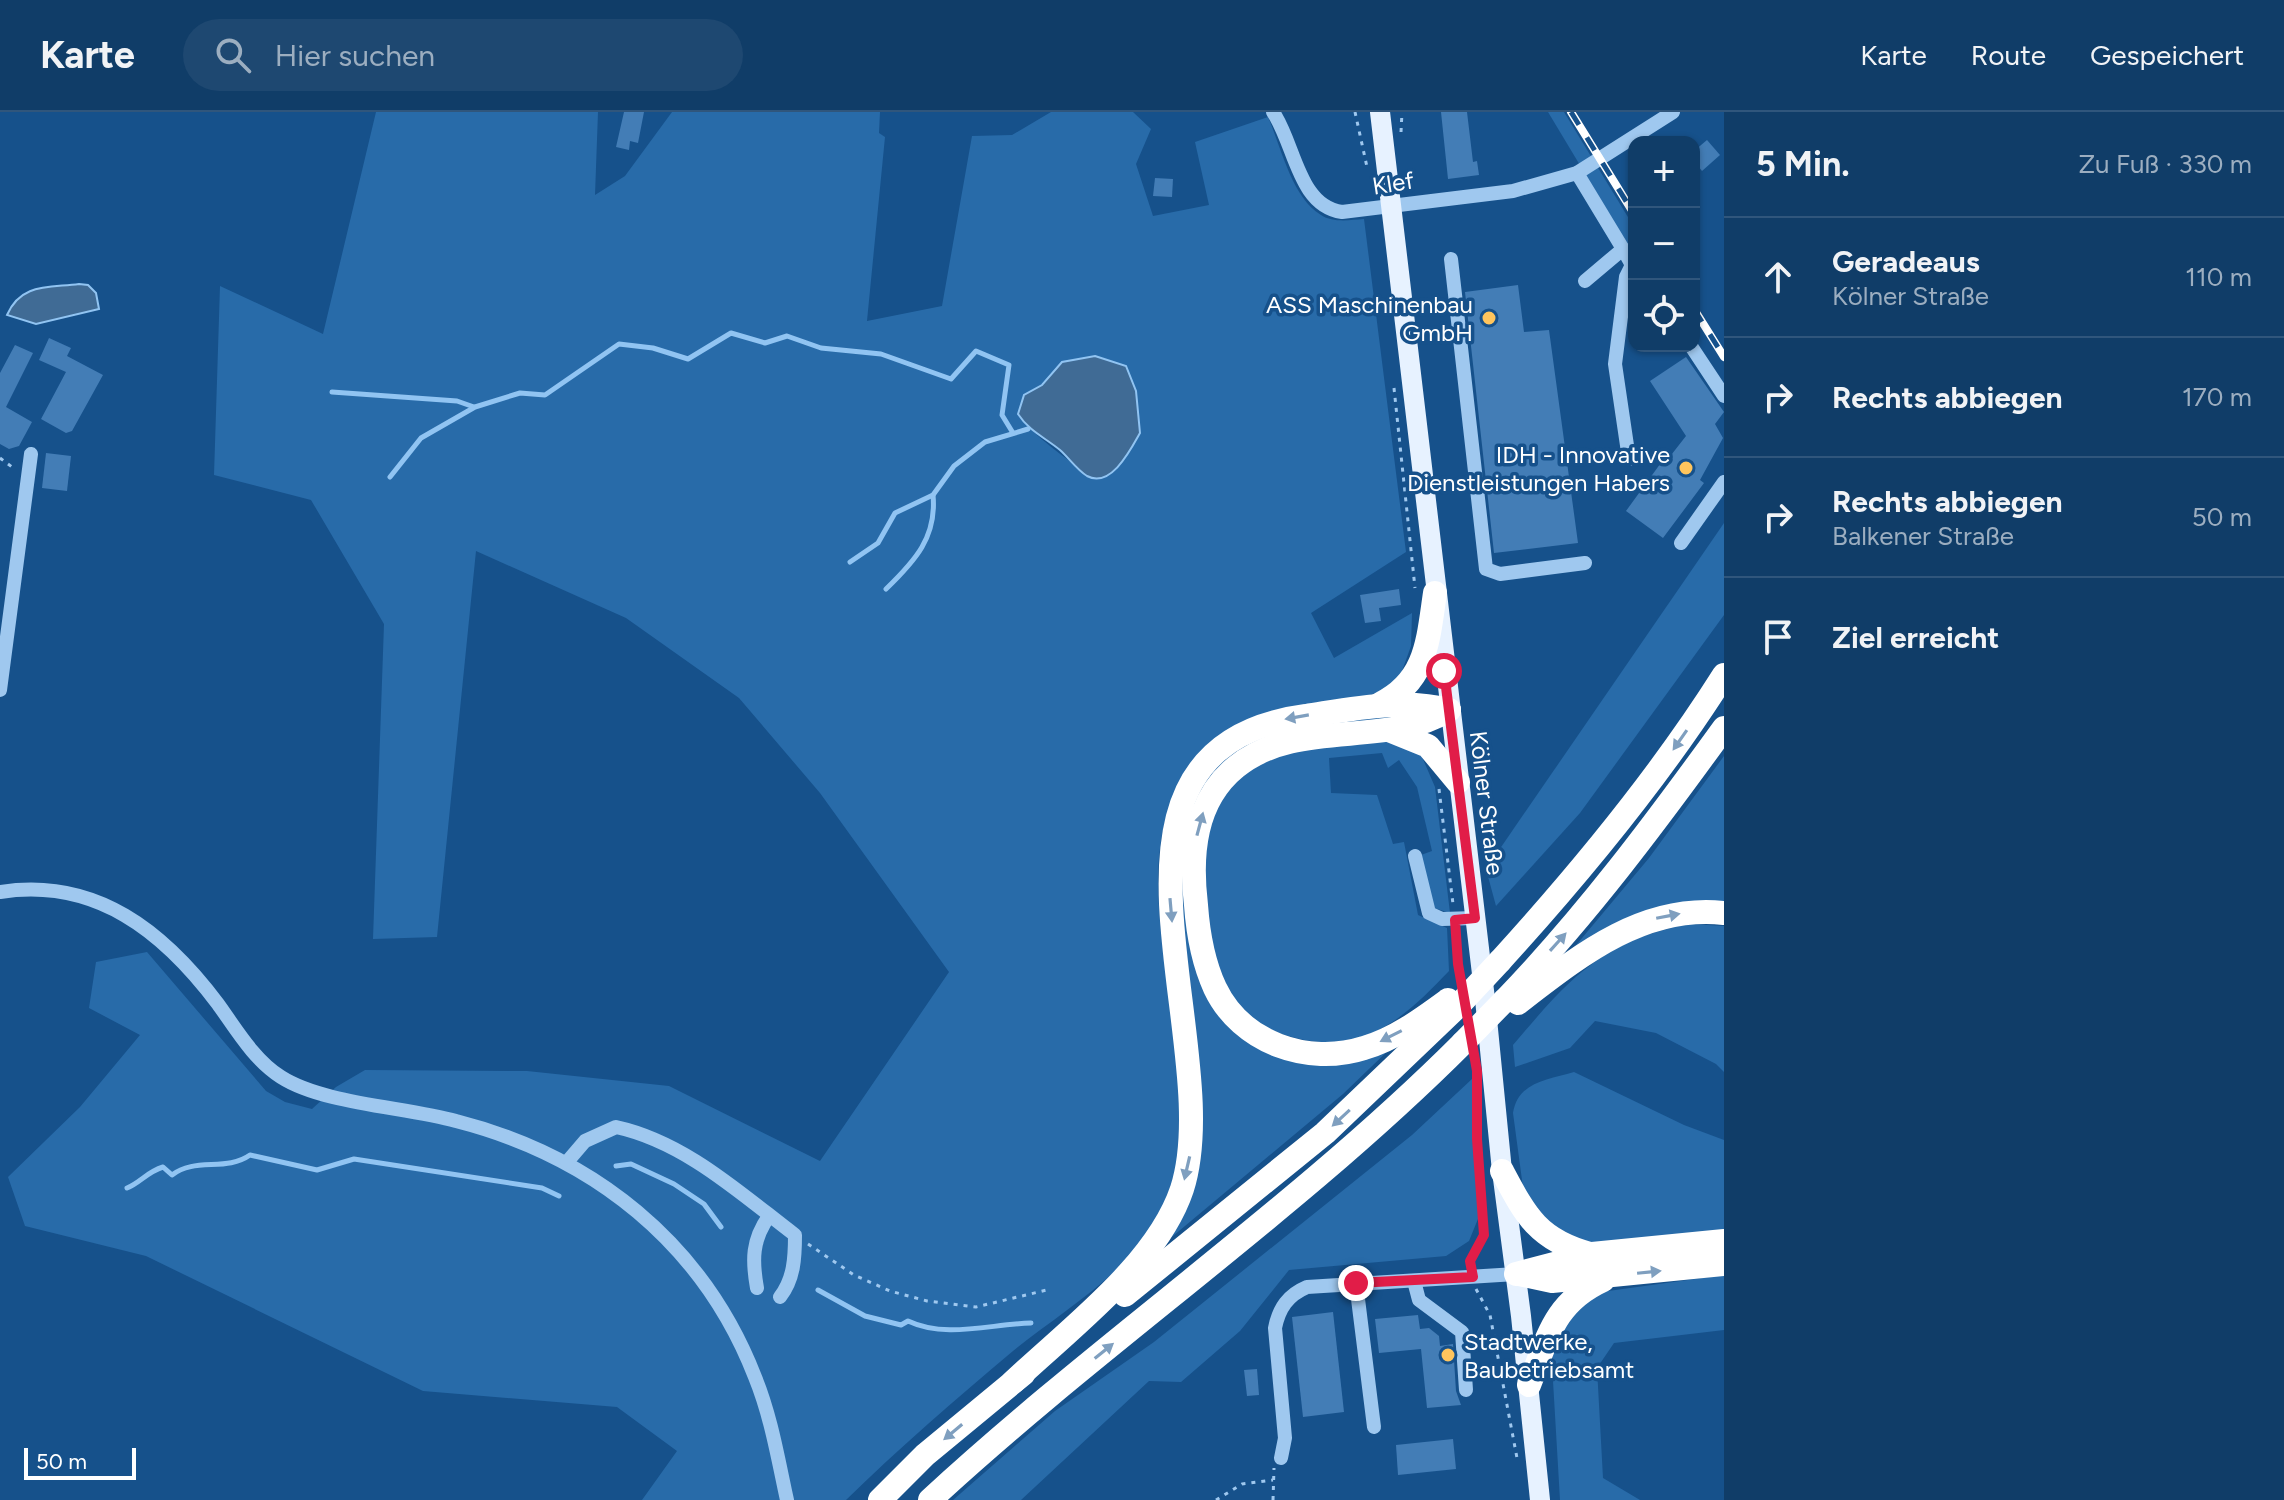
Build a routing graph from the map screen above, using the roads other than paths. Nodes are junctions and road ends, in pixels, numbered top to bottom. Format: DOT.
graph roads {
  1 [pos="1273,112"];
  2 [pos="1380,112"];
  3 [pos="1671,113"];
  4 [pos="1577,173"];
  5 [pos="1391,206"];
  6 [pos="1623,249"];
  7 [pos="1451,259"];
  8 [pos="1628,263"];
  9 [pos="1628,280"];
  10 [pos="1585,281"];
  11 [pos="1695,352"];
  12 [pos="1724,396"];
  13 [pos="31,454"];
  14 [pos="1629,459"];
  15 [pos="1724,482"];
  16 [pos="1681,543"];
  17 [pos="1585,563"];
  18 [pos="1426,596"];
  19 [pos="1724,675"];
  20 [pos="0,690"];
  21 [pos="1449,710"];
  22 [pos="1377,718"];
  23 [pos="1724,728"];
  24 [pos="1446,780"];
  25 [pos="1415,856"];
  26 [pos="0,892"];
  27 [pos="1724,913"];
  28 [pos="1465,919"];
  29 [pos="1458,993"];
  30 [pos="1506,1006"];
  31 [pos="567,1162"];
  32 [pos="1502,1171"];
  33 [pos="769,1216"];
  34 [pos="1724,1241"];
  35 [pos="1592,1254"];
  36 [pos="1724,1264"];
  37 [pos="1516,1274"];
  38 [pos="1613,1276"];
  39 [pos="1414,1281"];
  40 [pos="1356,1283"];
  41 [pos="757,1288"];
  42 [pos="780,1297"];
  43 [pos="1013,1382"];
  44 [pos="1529,1385"];
  45 [pos="1466,1390"];
  46 [pos="1374,1427"];
  47 [pos="1281,1458"];
  48 [pos="787,1500"];
  49 [pos="880,1500"];
  50 [pos="930,1500"];
  51 [pos="1540,1500"];
  1 -- 5 [label="street, Klef"];
  2 -- 5 [label="main road, Kölner Straße"];
  3 -- 4 [label="street, Klef"];
  4 -- 5 [label="street, Klef"];
  4 -- 6 [label="street"];
  5 -- 18 [label="main road, Kölner Straße"];
  6 -- 8 [label="street"];
  6 -- 10 [label="street"];
  7 -- 17 [label="street"];
  9 -- 14 [label="street"];
  11 -- 12 [label="street"];
  13 -- 20 [label="street"];
  15 -- 16 [label="street"];
  18 -- 21 [label="main road, Kölner Straße"];
  18 -- 22 [label="highway"];
  19 -- 29 [label="highway, one-way, bridge"];
  21 -- 22 [label="highway"];
  21 -- 24 [label="main road, Kölner Straße"];
  22 -- 24 [label="highway"];
  29 -- 22 [label="highway, one-way"];
  22 -- 43 [label="highway, one-way"];
  30 -- 23 [label="highway, one-way"];
  24 -- 28 [label="main road, Kölner Straße"];
  25 -- 28 [label="street"];
  26 -- 31 [label="street"];
  30 -- 27 [label="highway, one-way"];
  28 -- 32 [label="main road, Kölner Straße"];
  29 -- 43 [label="highway, one-way"];
  50 -- 30 [label="highway, one-way, bridge"];
  31 -- 33 [label="street"];
  31 -- 48 [label="street"];
  32 -- 35 [label="highway"];
  32 -- 37 [label="main road, Kölner Straße"];
  33 -- 41 [label="street"];
  33 -- 42 [label="street"];
  34 -- 35 [label="highway"];
  35 -- 37 [label="highway"];
  38 -- 36 [label="highway, one-way"];
  37 -- 38 [label="highway"];
  37 -- 39 [label="street"];
  37 -- 44 [label="main road, Kölner Straße"];
  38 -- 44 [label="highway"];
  39 -- 40 [label="street"];
  39 -- 45 [label="street"];
  40 -- 46 [label="street"];
  40 -- 47 [label="street"];
  43 -- 49 [label="highway, one-way"];
  44 -- 51 [label="main road, Kölner Straße"];
}
